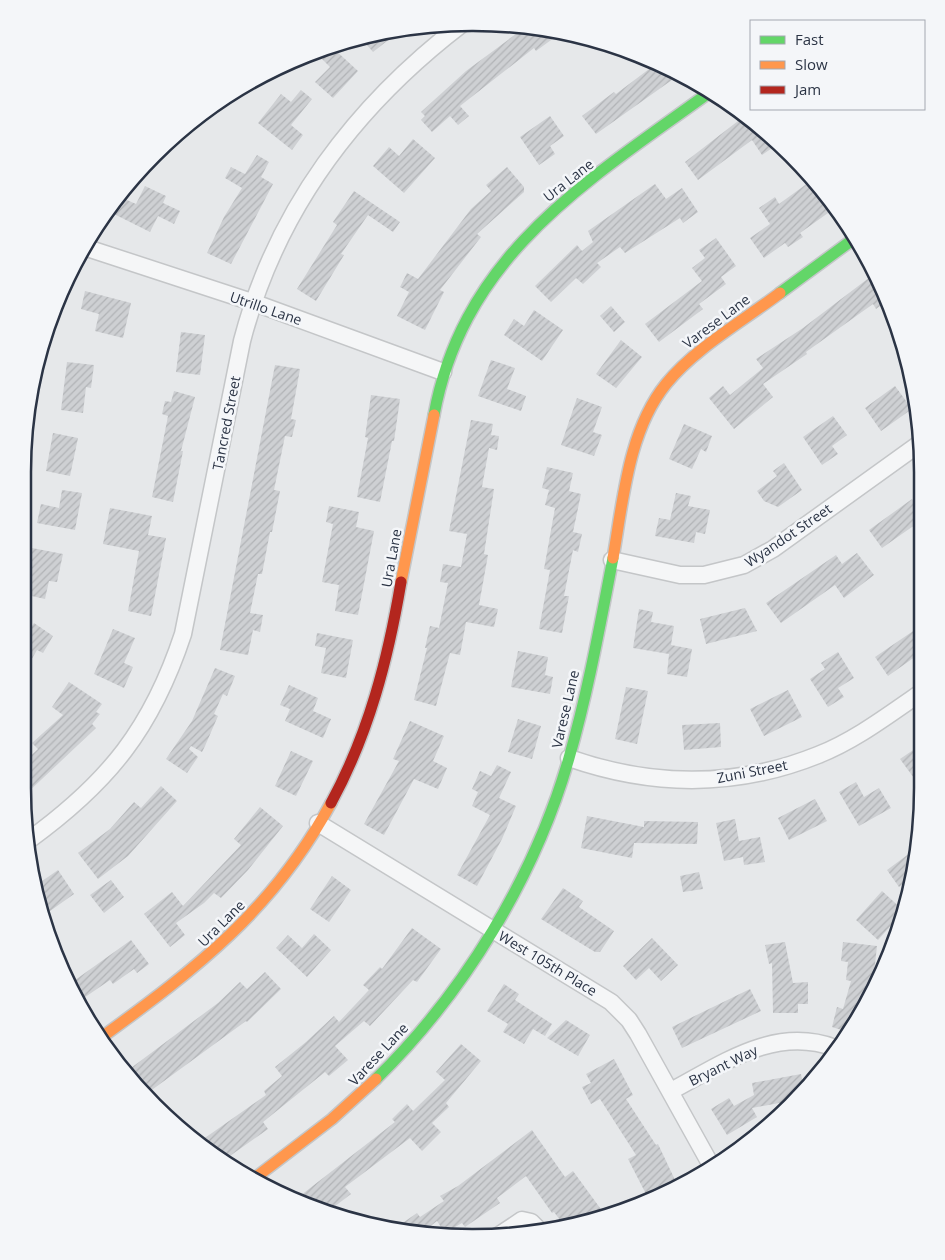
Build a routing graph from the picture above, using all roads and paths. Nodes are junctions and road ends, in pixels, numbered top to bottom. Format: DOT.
graph roads {
  1 [pos="453,32"];
  2 [pos="704,97"];
  3 [pos="849,242"];
  4 [pos="92,250"];
  5 [pos="252,302"];
  6 [pos="443,372"];
  7 [pos="913,448"];
  8 [pos="612,560"];
  9 [pos="914,697"];
  10 [pos="569,758"];
  11 [pos="318,823"];
  12 [pos="34,836"];
  13 [pos="492,929"];
  14 [pos="107,1034"];
  15 [pos="830,1046"];
  16 [pos="671,1091"];
  17 [pos="708,1160"];
  18 [pos="260,1174"];
  19 [pos="533,1224"];
  20 [pos="512,1227"];
  1 -- 5 [label="street, Tancred Street"];
  2 -- 6 [label="street, Ura Lane"];
  3 -- 8 [label="street, Varese Lane"];
  4 -- 5 [label="street, Utrillo Lane"];
  5 -- 6 [label="street, Utrillo Lane"];
  5 -- 12 [label="street, Tancred Street"];
  6 -- 11 [label="street, Ura Lane"];
  7 -- 8 [label="street, Wyandot Street"];
  8 -- 10 [label="street, Varese Lane"];
  9 -- 10 [label="street, Zuni Street"];
  10 -- 13 [label="street, Varese Lane"];
  11 -- 13 [label="street, West 105th Place"];
  11 -- 14 [label="street, Ura Lane"];
  13 -- 16 [label="street, West 105th Place"];
  13 -- 18 [label="street, Varese Lane"];
  15 -- 16 [label="street, Bryant Way"];
  16 -- 17 [label="street, West 105th Place"];
  19 -- 20 [label="street"];
}
